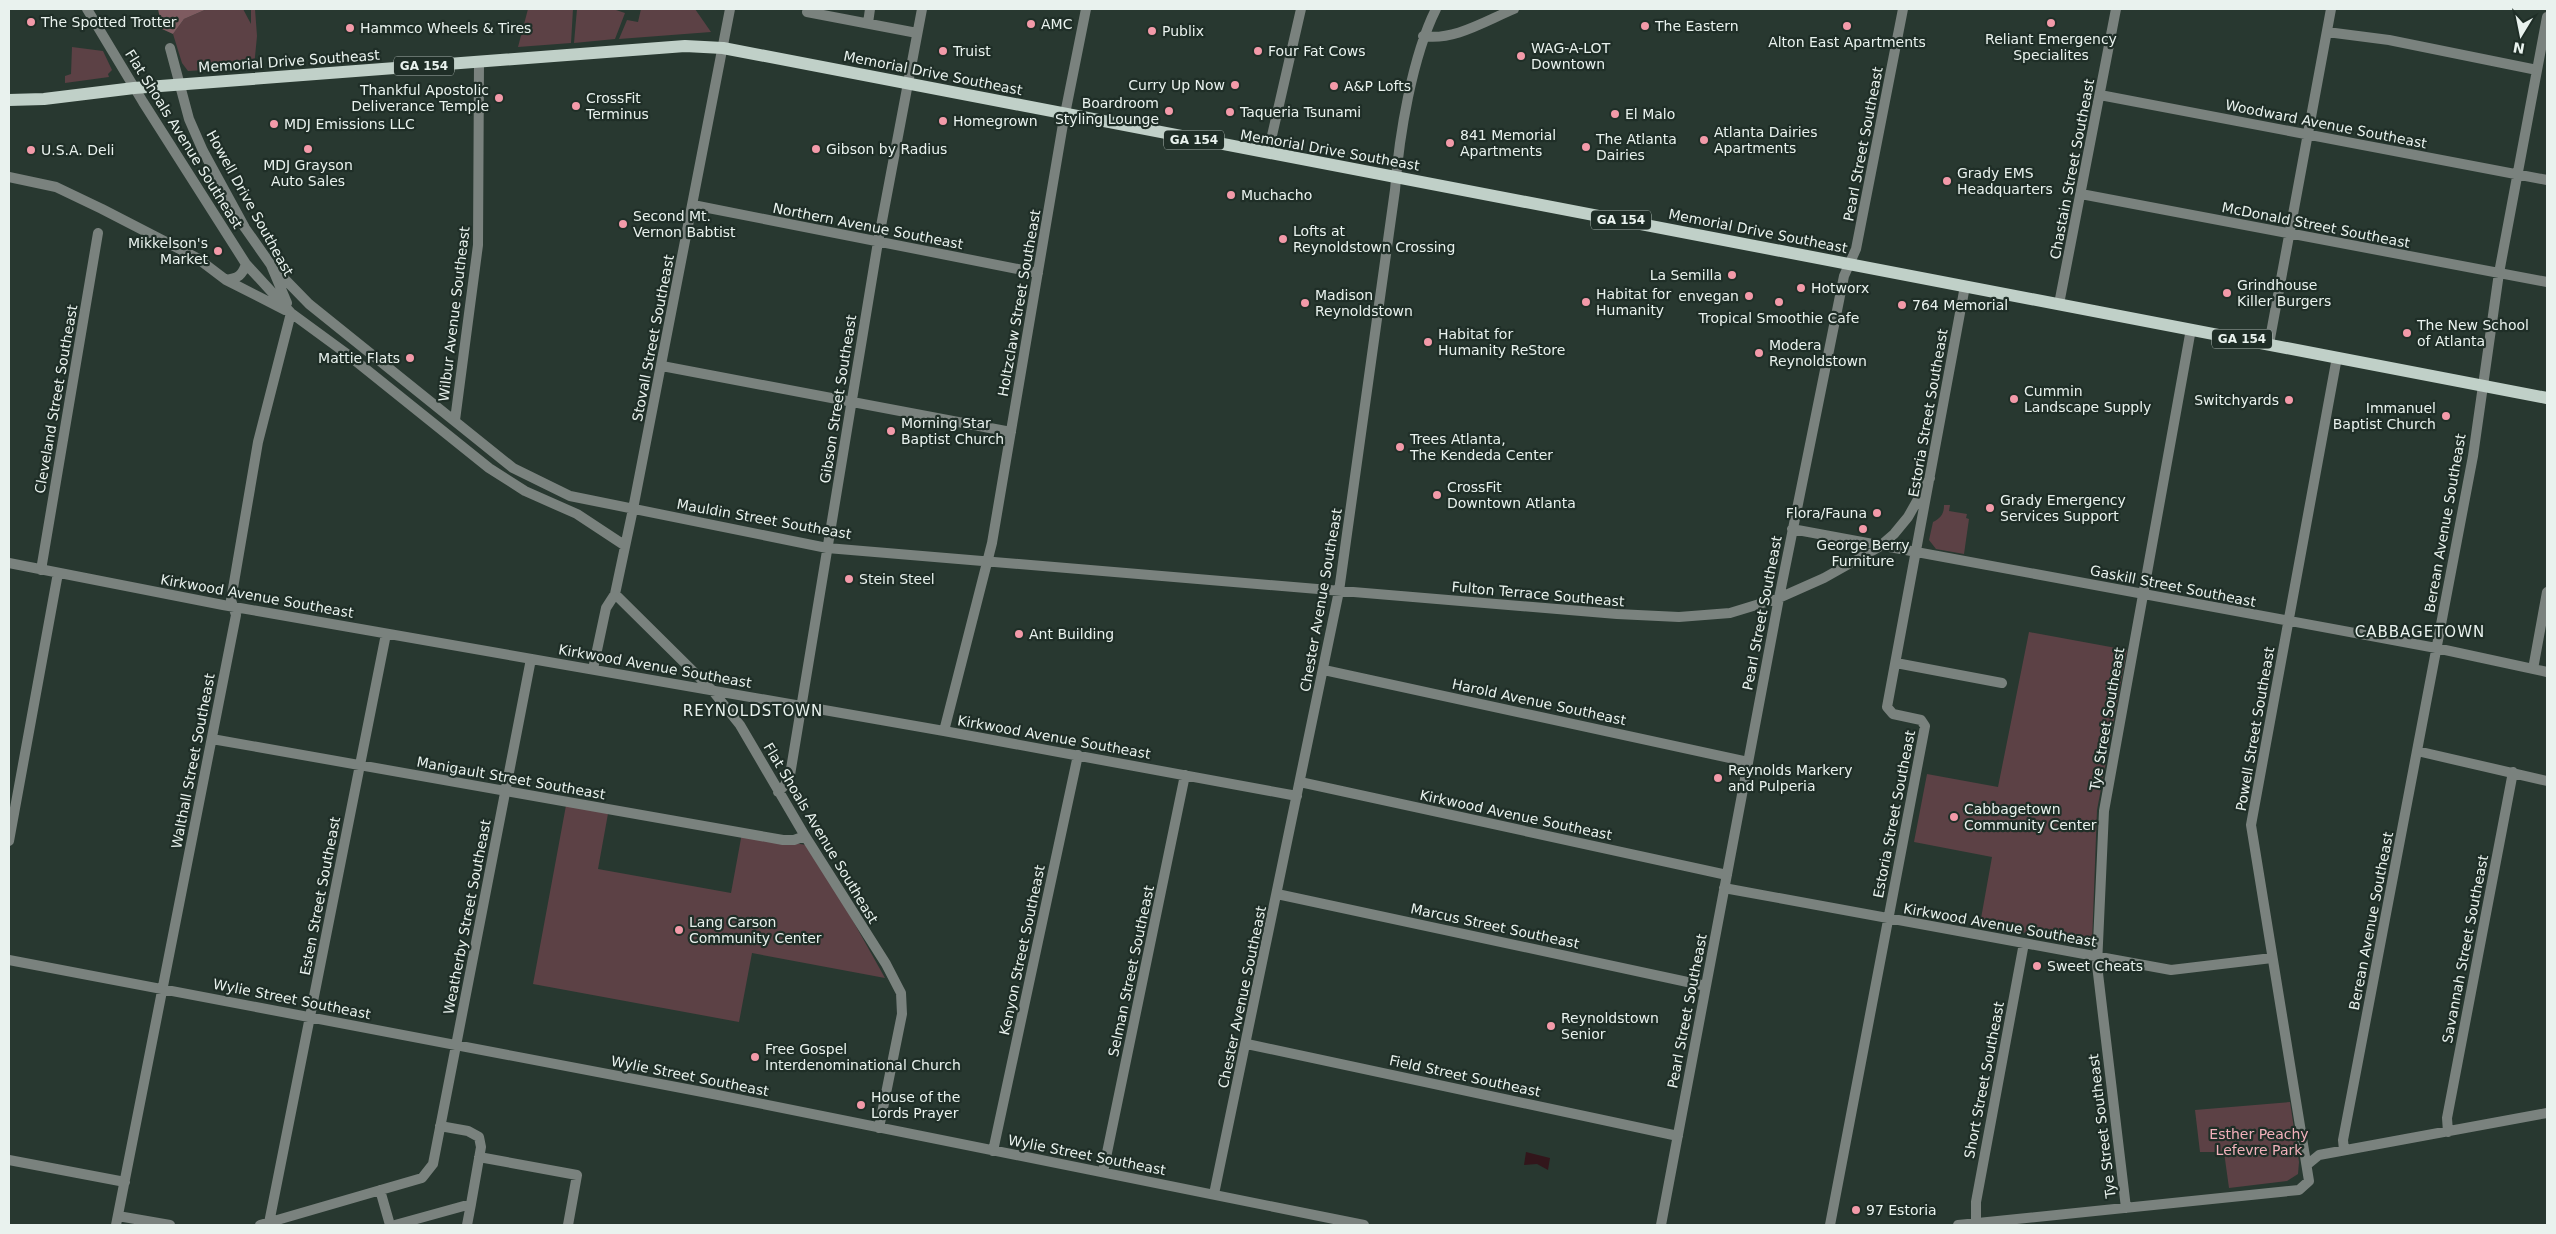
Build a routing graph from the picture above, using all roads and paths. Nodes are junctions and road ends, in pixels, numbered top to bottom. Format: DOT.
graph roads {
  1 [pos="87,9"];
  2 [pos="730,9"];
  3 [pos="870,9"];
  4 [pos="922,9"];
  5 [pos="1086,9"];
  6 [pos="1301,9"];
  7 [pos="1436,9"];
  8 [pos="1514,9"];
  9 [pos="1903,9"];
  10 [pos="2116,9"];
  11 [pos="2331,9"];
  12 [pos="807,12"];
  13 [pos="2547,17"];
  14 [pos="868,23"];
  15 [pos="2327,32"];
  16 [pos="917,33"];
  17 [pos="1423,36"];
  18 [pos="170,48"];
  19 [pos="723,48"];
  20 [pos="479,62"];
  21 [pos="2537,70"];
  22 [pos="908,83"];
  23 [pos="179,84"];
  24 [pos="134,88"];
  25 [pos="2100,95"];
  26 [pos="9,100"];
  27 [pos="1065,113"];
  28 [pos="2308,134"];
  29 [pos="1268,153"];
  30 [pos="2518,174"];
  31 [pos="9,177"];
  32 [pos="1396,177"];
  33 [pos="2547,180"];
  34 [pos="2081,194"];
  35 [pos="693,205"];
  36 [pos="98,233"];
  37 [pos="2290,233"];
  38 [pos="878,242"];
  39 [pos="246,264"];
  40 [pos="1849,264"];
  41 [pos="270,265"];
  42 [pos="1038,273"];
  43 [pos="2499,273"];
  44 [pos="226,280"];
  45 [pos="2547,282"];
  46 [pos="1966,286"];
  47 [pos="244,290"];
  48 [pos="281,295"];
  49 [pos="309,304"];
  50 [pos="2060,304"];
  51 [pos="291,313"];
  52 [pos="2191,329"];
  53 [pos="2269,344"];
  54 [pos="2337,357"];
  55 [pos="662,366"];
  56 [pos="2482,387"];
  57 [pos="2547,398"];
  58 [pos="851,402"];
  59 [pos="455,420"];
  60 [pos="1011,432"];
  61 [pos="1930,478"];
  62 [pos="525,491"];
  63 [pos="570,496"];
  64 [pos="633,508"];
  65 [pos="1792,529"];
  66 [pos="624,545"];
  67 [pos="1879,547"];
  68 [pos="828,548"];
  69 [pos="1916,552"];
  70 [pos="987,561"];
  71 [pos="9,563"];
  72 [pos="41,570"];
  73 [pos="1093,570"];
  74 [pos="58,573"];
  75 [pos="1339,591"];
  76 [pos="2547,592"];
  77 [pos="615,594"];
  78 [pos="2143,595"];
  79 [pos="1779,598"];
  80 [pos="234,607"];
  81 [pos="2288,622"];
  82 [pos="386,634"];
  83 [pos="2436,648"];
  84 [pos="531,659"];
  85 [pos="1896,663"];
  86 [pos="593,669"];
  87 [pos="2533,669"];
  88 [pos="1324,670"];
  89 [pos="2547,672"];
  90 [pos="2002,683"];
  91 [pos="712,690"];
  92 [pos="802,706"];
  93 [pos="944,731"];
  94 [pos="212,739"];
  95 [pos="2417,751"];
  96 [pos="1078,756"];
  97 [pos="1748,762"];
  98 [pos="360,765"];
  99 [pos="2513,772"];
  100 [pos="1186,776"];
  101 [pos="2547,781"];
  102 [pos="1300,782"];
  103 [pos="505,791"];
  104 [pos="778,792"];
  105 [pos="1297,796"];
  106 [pos="804,836"];
  107 [pos="9,841"];
  108 [pos="1727,875"];
  109 [pos="1724,888"];
  110 [pos="1277,894"];
  111 [pos="1888,918"];
  112 [pos="2024,943"];
  113 [pos="2097,956"];
  114 [pos="2272,958"];
  115 [pos="9,960"];
  116 [pos="1706,986"];
  117 [pos="163,989"];
  118 [pos="310,1017"];
  119 [pos="456,1044"];
  120 [pos="1246,1044"];
  121 [pos="2547,1113"];
  122 [pos="440,1126"];
  123 [pos="879,1128"];
  124 [pos="2448,1132"];
  125 [pos="1678,1136"];
  126 [pos="993,1150"];
  127 [pos="2344,1150"];
  128 [pos="479,1157"];
  129 [pos="9,1160"];
  130 [pos="2308,1164"];
  131 [pos="1103,1172"];
  132 [pos="125,1182"];
  133 [pos="380,1190"];
  134 [pos="1214,1194"];
  135 [pos="471,1204"];
  136 [pos="2126,1208"];
  137 [pos="117,1220"];
  138 [pos="1976,1223"];
  139 [pos="265,1224"];
  140 [pos="170,1225"];
  141 [pos="390,1225"];
  142 [pos="396,1225"];
  143 [pos="468,1225"];
  144 [pos="568,1225"];
  145 [pos="1364,1225"];
  146 [pos="1661,1225"];
  147 [pos="1830,1225"];
  148 [pos="1958,1225"];
  1 -- 24 [label="street, Flat Shoals Avenue Southeast"];
  2 -- 19 [label="street, Stovall Street Southeast"];
  3 -- 14 [label="street"];
  4 -- 16 [label="street, Gibson Street Southeast"];
  5 -- 27 [label="street, Holtzclaw Street Southeast"];
  6 -- 29 [label="street"];
  7 -- 17 [label="street, Chester Avenue Southeast"];
  8 -- 17 [label="street"];
  9 -- 40 [label="street, Pearl Street Southeast"];
  10 -- 25 [label="street, Chastain Street Southeast"];
  11 -- 15 [label="street"];
  12 -- 14 [label="street"];
  13 -- 21 [label="street, Berean Avenue Southeast"];
  14 -- 16 [label="street"];
  15 -- 21 [label="street"];
  15 -- 28 [label="street"];
  16 -- 22 [label="street, Gibson Street Southeast"];
  17 -- 32 [label="street, Chester Avenue Southeast"];
  18 -- 23 [label="street, Howell Drive Southeast"];
  19 -- 20 [label="main road, Memorial Drive Southeast / GA 154"];
  19 -- 22 [label="main road, Memorial Drive Southeast / GA 154"];
  19 -- 35 [label="street, Stovall Street Southeast"];
  20 -- 23 [label="main road, Memorial Drive Southeast / GA 154"];
  20 -- 59 [label="street, Wilbur Avenue Southeast"];
  21 -- 30 [label="street, Berean Avenue Southeast"];
  22 -- 27 [label="main road, Memorial Drive Southeast / GA 154"];
  22 -- 38 [label="street, Gibson Street Southeast"];
  23 -- 24 [label="main road, Memorial Drive Southeast / GA 154"];
  23 -- 41 [label="street, Howell Drive Southeast"];
  24 -- 26 [label="main road, Memorial Drive Southeast / GA 154"];
  24 -- 39 [label="street, Flat Shoals Avenue Southeast"];
  25 -- 28 [label="street, Woodward Avenue Southeast"];
  25 -- 34 [label="street, Chastain Street Southeast"];
  27 -- 29 [label="main road, Memorial Drive Southeast / GA 154"];
  27 -- 42 [label="street, Holtzclaw Street Southeast"];
  28 -- 30 [label="street, Woodward Avenue Southeast"];
  28 -- 37 [label="street"];
  29 -- 32 [label="main road, Memorial Drive Southeast / GA 154"];
  30 -- 33 [label="street, Woodward Avenue Southeast"];
  30 -- 43 [label="street, Berean Avenue Southeast"];
  31 -- 44 [label="street"];
  32 -- 40 [label="main road, Memorial Drive Southeast / GA 154"];
  32 -- 75 [label="street, Chester Avenue Southeast"];
  34 -- 37 [label="street, McDonald Street Southeast"];
  34 -- 50 [label="street, Chastain Street Southeast"];
  35 -- 38 [label="street, Northern Avenue Southeast"];
  35 -- 55 [label="street, Stovall Street Southeast"];
  36 -- 72 [label="street, Cleveland Street Southeast"];
  37 -- 43 [label="street, McDonald Street Southeast"];
  37 -- 53 [label="street"];
  38 -- 42 [label="street, Northern Avenue Southeast"];
  38 -- 58 [label="street, Gibson Street Southeast"];
  39 -- 44 [label="street"];
  39 -- 48 [label="street, Flat Shoals Avenue Southeast"];
  40 -- 46 [label="main road, Memorial Drive Southeast / GA 154"];
  40 -- 65 [label="street, Pearl Street Southeast"];
  41 -- 48 [label="street, Howell Drive Southeast"];
  41 -- 49 [label="street"];
  42 -- 60 [label="street, Holtzclaw Street Southeast"];
  43 -- 45 [label="street, McDonald Street Southeast"];
  43 -- 56 [label="street, Berean Avenue Southeast"];
  44 -- 47 [label="street"];
  46 -- 50 [label="main road, Memorial Drive Southeast / GA 154"];
  46 -- 61 [label="street, Estoria Street Southeast"];
  47 -- 48 [label="street"];
  47 -- 51 [label="street"];
  48 -- 49 [label="street"];
  48 -- 51 [label="street, Flat Shoals Avenue Southeast"];
  49 -- 59 [label="street"];
  50 -- 52 [label="main road, Memorial Drive Southeast / GA 154"];
  51 -- 62 [label="street, Flat Shoals Avenue Southeast"];
  51 -- 80 [label="street, Walthall Street Southeast"];
  52 -- 53 [label="main road, Memorial Drive Southeast / GA 154"];
  52 -- 78 [label="street, Tye Street Southeast"];
  53 -- 54 [label="main road, Memorial Drive Southeast / GA 154"];
  54 -- 56 [label="main road, Memorial Drive Southeast / GA 154"];
  54 -- 81 [label="street, Powell Street Southeast"];
  55 -- 58 [label="street"];
  55 -- 64 [label="street, Stovall Street Southeast"];
  56 -- 57 [label="main road, Memorial Drive Southeast / GA 154"];
  56 -- 83 [label="street, Berean Avenue Southeast"];
  58 -- 60 [label="street"];
  58 -- 68 [label="street, Gibson Street Southeast"];
  59 -- 63 [label="street, Mauldin Street Southeast"];
  60 -- 70 [label="street, Holtzclaw Street Southeast"];
  61 -- 67 [label="street, Fulton Terrace Southeast"];
  61 -- 69 [label="street, Estoria Street Southeast"];
  62 -- 63 [label="street, Flat Shoals Avenue Southeast"];
  62 -- 66 [label="street, Flat Shoals Avenue Southeast"];
  63 -- 64 [label="street, Mauldin Street Southeast"];
  64 -- 66 [label="street, Stovall Street Southeast"];
  64 -- 68 [label="street, Mauldin Street Southeast"];
  65 -- 67 [label="street, Gaskill Street Southeast"];
  65 -- 79 [label="street, Pearl Street Southeast"];
  66 -- 77 [label="street, Stovall Street Southeast"];
  67 -- 69 [label="street, Gaskill Street Southeast"];
  67 -- 79 [label="street, Fulton Terrace Southeast"];
  68 -- 70 [label="street, Mauldin Street Southeast"];
  68 -- 92 [label="street, Gibson Street Southeast"];
  69 -- 78 [label="street, Gaskill Street Southeast"];
  69 -- 85 [label="street, Estoria Street Southeast"];
  70 -- 73 [label="street, Mauldin Street Southeast"];
  70 -- 93 [label="street, Holtzclaw Street Southeast"];
  71 -- 72 [label="street, Kirkwood Avenue Southeast"];
  72 -- 74 [label="street, Kirkwood Avenue Southeast"];
  73 -- 75 [label="street, Fulton Terrace Southeast"];
  74 -- 80 [label="street, Kirkwood Avenue Southeast"];
  74 -- 107 [label="street"];
  75 -- 79 [label="street, Fulton Terrace Southeast"];
  75 -- 88 [label="street, Chester Avenue Southeast"];
  76 -- 87 [label="street"];
  77 -- 86 [label="street, Stovall Street Southeast"];
  77 -- 91 [label="street, Flat Shoals Avenue Southeast"];
  78 -- 81 [label="street, Gaskill Street Southeast"];
  78 -- 113 [label="street, Tye Street Southeast"];
  79 -- 97 [label="street, Pearl Street Southeast"];
  80 -- 82 [label="street, Kirkwood Avenue Southeast"];
  80 -- 94 [label="street, Walthall Street Southeast"];
  81 -- 83 [label="street, Gaskill Street Southeast"];
  81 -- 114 [label="street, Powell Street Southeast"];
  82 -- 84 [label="street, Kirkwood Avenue Southeast"];
  82 -- 98 [label="street, Esten Street Southeast"];
  83 -- 87 [label="street, Gaskill Street Southeast"];
  83 -- 95 [label="street, Berean Avenue Southeast"];
  84 -- 86 [label="street, Kirkwood Avenue Southeast"];
  84 -- 103 [label="street, Weatherby Street Southeast"];
  85 -- 90 [label="street"];
  85 -- 111 [label="street, Estoria Street Southeast"];
  86 -- 91 [label="street, Kirkwood Avenue Southeast"];
  87 -- 89 [label="street, Gaskill Street Southeast"];
  88 -- 97 [label="street, Harold Avenue Southeast"];
  88 -- 102 [label="street, Chester Avenue Southeast"];
  91 -- 92 [label="street, Kirkwood Avenue Southeast"];
  91 -- 104 [label="street, Flat Shoals Avenue Southeast"];
  92 -- 93 [label="street, Kirkwood Avenue Southeast"];
  92 -- 104 [label="street, Gibson Street Southeast"];
  93 -- 96 [label="street, Kirkwood Avenue Southeast"];
  94 -- 98 [label="street, Manigault Street Southeast"];
  94 -- 117 [label="street, Walthall Street Southeast"];
  95 -- 99 [label="street"];
  95 -- 127 [label="street, Berean Avenue Southeast"];
  96 -- 100 [label="street, Kirkwood Avenue Southeast"];
  96 -- 126 [label="street, Kenyon Street Southeast"];
  97 -- 108 [label="street, Pearl Street Southeast"];
  98 -- 103 [label="street, Manigault Street Southeast"];
  98 -- 118 [label="street, Esten Street Southeast"];
  99 -- 101 [label="street"];
  99 -- 124 [label="street, Savannah Street Southeast"];
  100 -- 105 [label="street, Kirkwood Avenue Southeast"];
  100 -- 131 [label="street, Selman Street Southeast"];
  102 -- 105 [label="street, Chester Avenue Southeast"];
  102 -- 108 [label="street, Kirkwood Avenue Southeast"];
  103 -- 106 [label="street, Manigault Street Southeast"];
  103 -- 119 [label="street, Weatherby Street Southeast"];
  104 -- 106 [label="street, Flat Shoals Avenue Southeast"];
  105 -- 110 [label="street, Chester Avenue Southeast"];
  106 -- 123 [label="street, Flat Shoals Avenue Southeast"];
  108 -- 109 [label="street, Pearl Street Southeast"];
  109 -- 111 [label="street, Kirkwood Avenue Southeast"];
  109 -- 116 [label="street, Pearl Street Southeast"];
  110 -- 116 [label="street, Marcus Street Southeast"];
  110 -- 120 [label="street, Chester Avenue Southeast"];
  111 -- 112 [label="street, Kirkwood Avenue Southeast"];
  111 -- 147 [label="street, Estoria Street Southeast"];
  112 -- 113 [label="street, Kirkwood Avenue Southeast"];
  112 -- 138 [label="street, Short Street Southeast"];
  113 -- 114 [label="street, Kirkwood Avenue Southeast"];
  113 -- 136 [label="street, Tye Street Southeast"];
  114 -- 130 [label="street, Powell Street Southeast"];
  115 -- 117 [label="street, Wylie Street Southeast"];
  116 -- 125 [label="street, Pearl Street Southeast"];
  117 -- 118 [label="street, Wylie Street Southeast"];
  117 -- 132 [label="street, Walthall Street Southeast"];
  118 -- 119 [label="street, Wylie Street Southeast"];
  118 -- 139 [label="street, Esten Street Southeast"];
  119 -- 122 [label="street, Weatherby Street Southeast"];
  119 -- 123 [label="street, Wylie Street Southeast"];
  120 -- 125 [label="street, Field Street Southeast"];
  120 -- 134 [label="street, Chester Avenue Southeast"];
  121 -- 124 [label="street"];
  122 -- 128 [label="street"];
  122 -- 133 [label="street, Weatherby Street Southeast"];
  123 -- 126 [label="street, Wylie Street Southeast"];
  124 -- 127 [label="street"];
  125 -- 146 [label="street, Pearl Street Southeast"];
  126 -- 131 [label="street, Wylie Street Southeast"];
  127 -- 130 [label="street"];
  128 -- 135 [label="street"];
  128 -- 144 [label="street"];
  129 -- 132 [label="street"];
  130 -- 136 [label="street, Powell Street Southeast"];
  131 -- 134 [label="street, Wylie Street Southeast"];
  132 -- 137 [label="street, Walthall Street Southeast"];
  133 -- 139 [label="street"];
  133 -- 141 [label="street"];
  134 -- 145 [label="street, Wylie Street Southeast"];
  135 -- 142 [label="street"];
  135 -- 143 [label="street"];
  136 -- 138 [label="street"];
  137 -- 140 [label="street"];
  138 -- 148 [label="street"];
}
